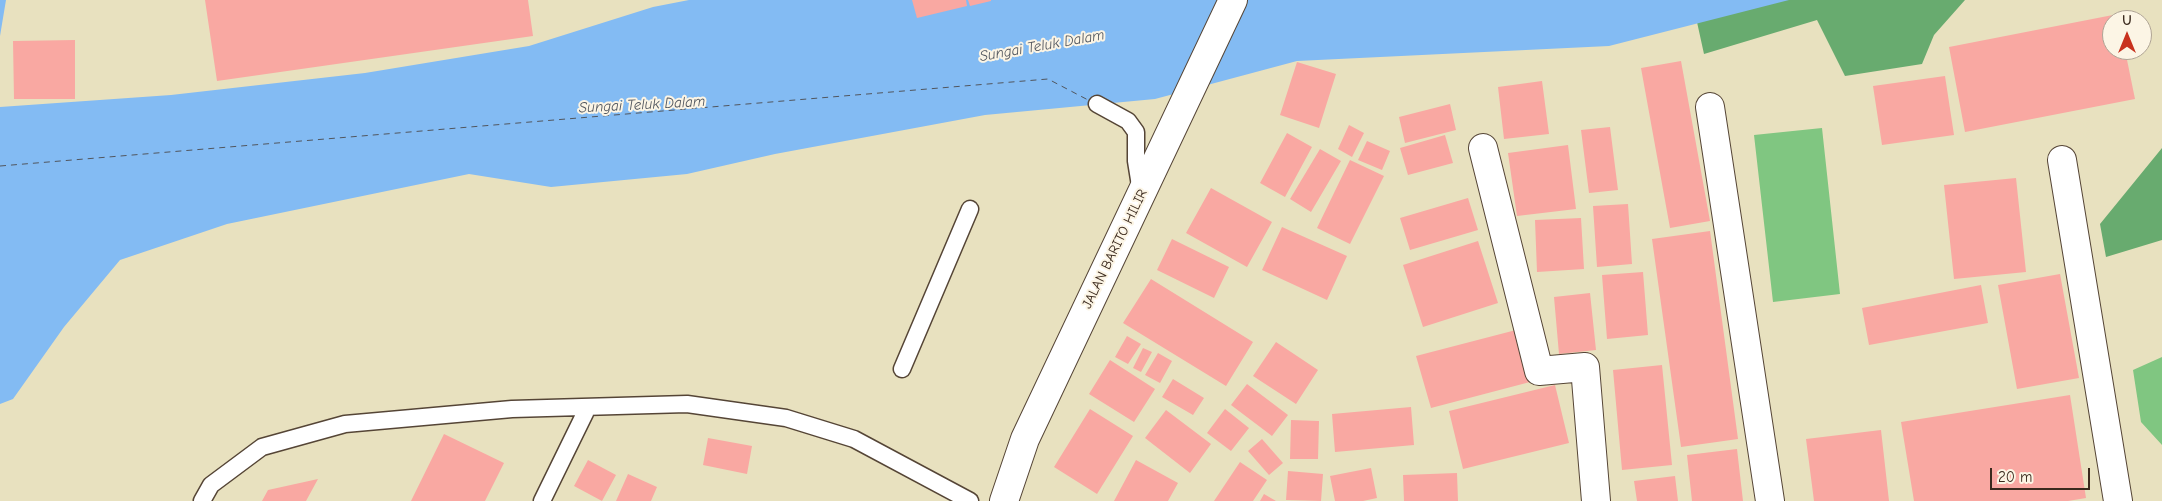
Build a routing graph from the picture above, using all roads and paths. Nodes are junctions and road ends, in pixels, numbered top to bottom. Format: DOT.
graph roads {
  1 [pos="1233,0"];
  2 [pos="1096,104"];
  3 [pos="1710,107"];
  4 [pos="1483,148"];
  5 [pos="2062,160"];
  6 [pos="1141,194"];
  7 [pos="970,209"];
  8 [pos="902,369"];
  9 [pos="588,407"];
  10 [pos="202,501"];
  11 [pos="542,501"];
  12 [pos="970,501"];
  13 [pos="1004,501"];
  14 [pos="1596,501"];
  15 [pos="1770,501"];
  16 [pos="2118,501"];
  1 -- 6 [label="main road, JALAN BARITO HILIR"];
  2 -- 6 [label="lane"];
  3 -- 15 [label="main road"];
  4 -- 14 [label="main road"];
  5 -- 16 [label="main road"];
  6 -- 13 [label="main road, JALAN BARITO HILIR"];
  7 -- 8 [label="lane"];
  9 -- 10 [label="lane"];
  9 -- 11 [label="lane"];
  9 -- 12 [label="lane"];
}
